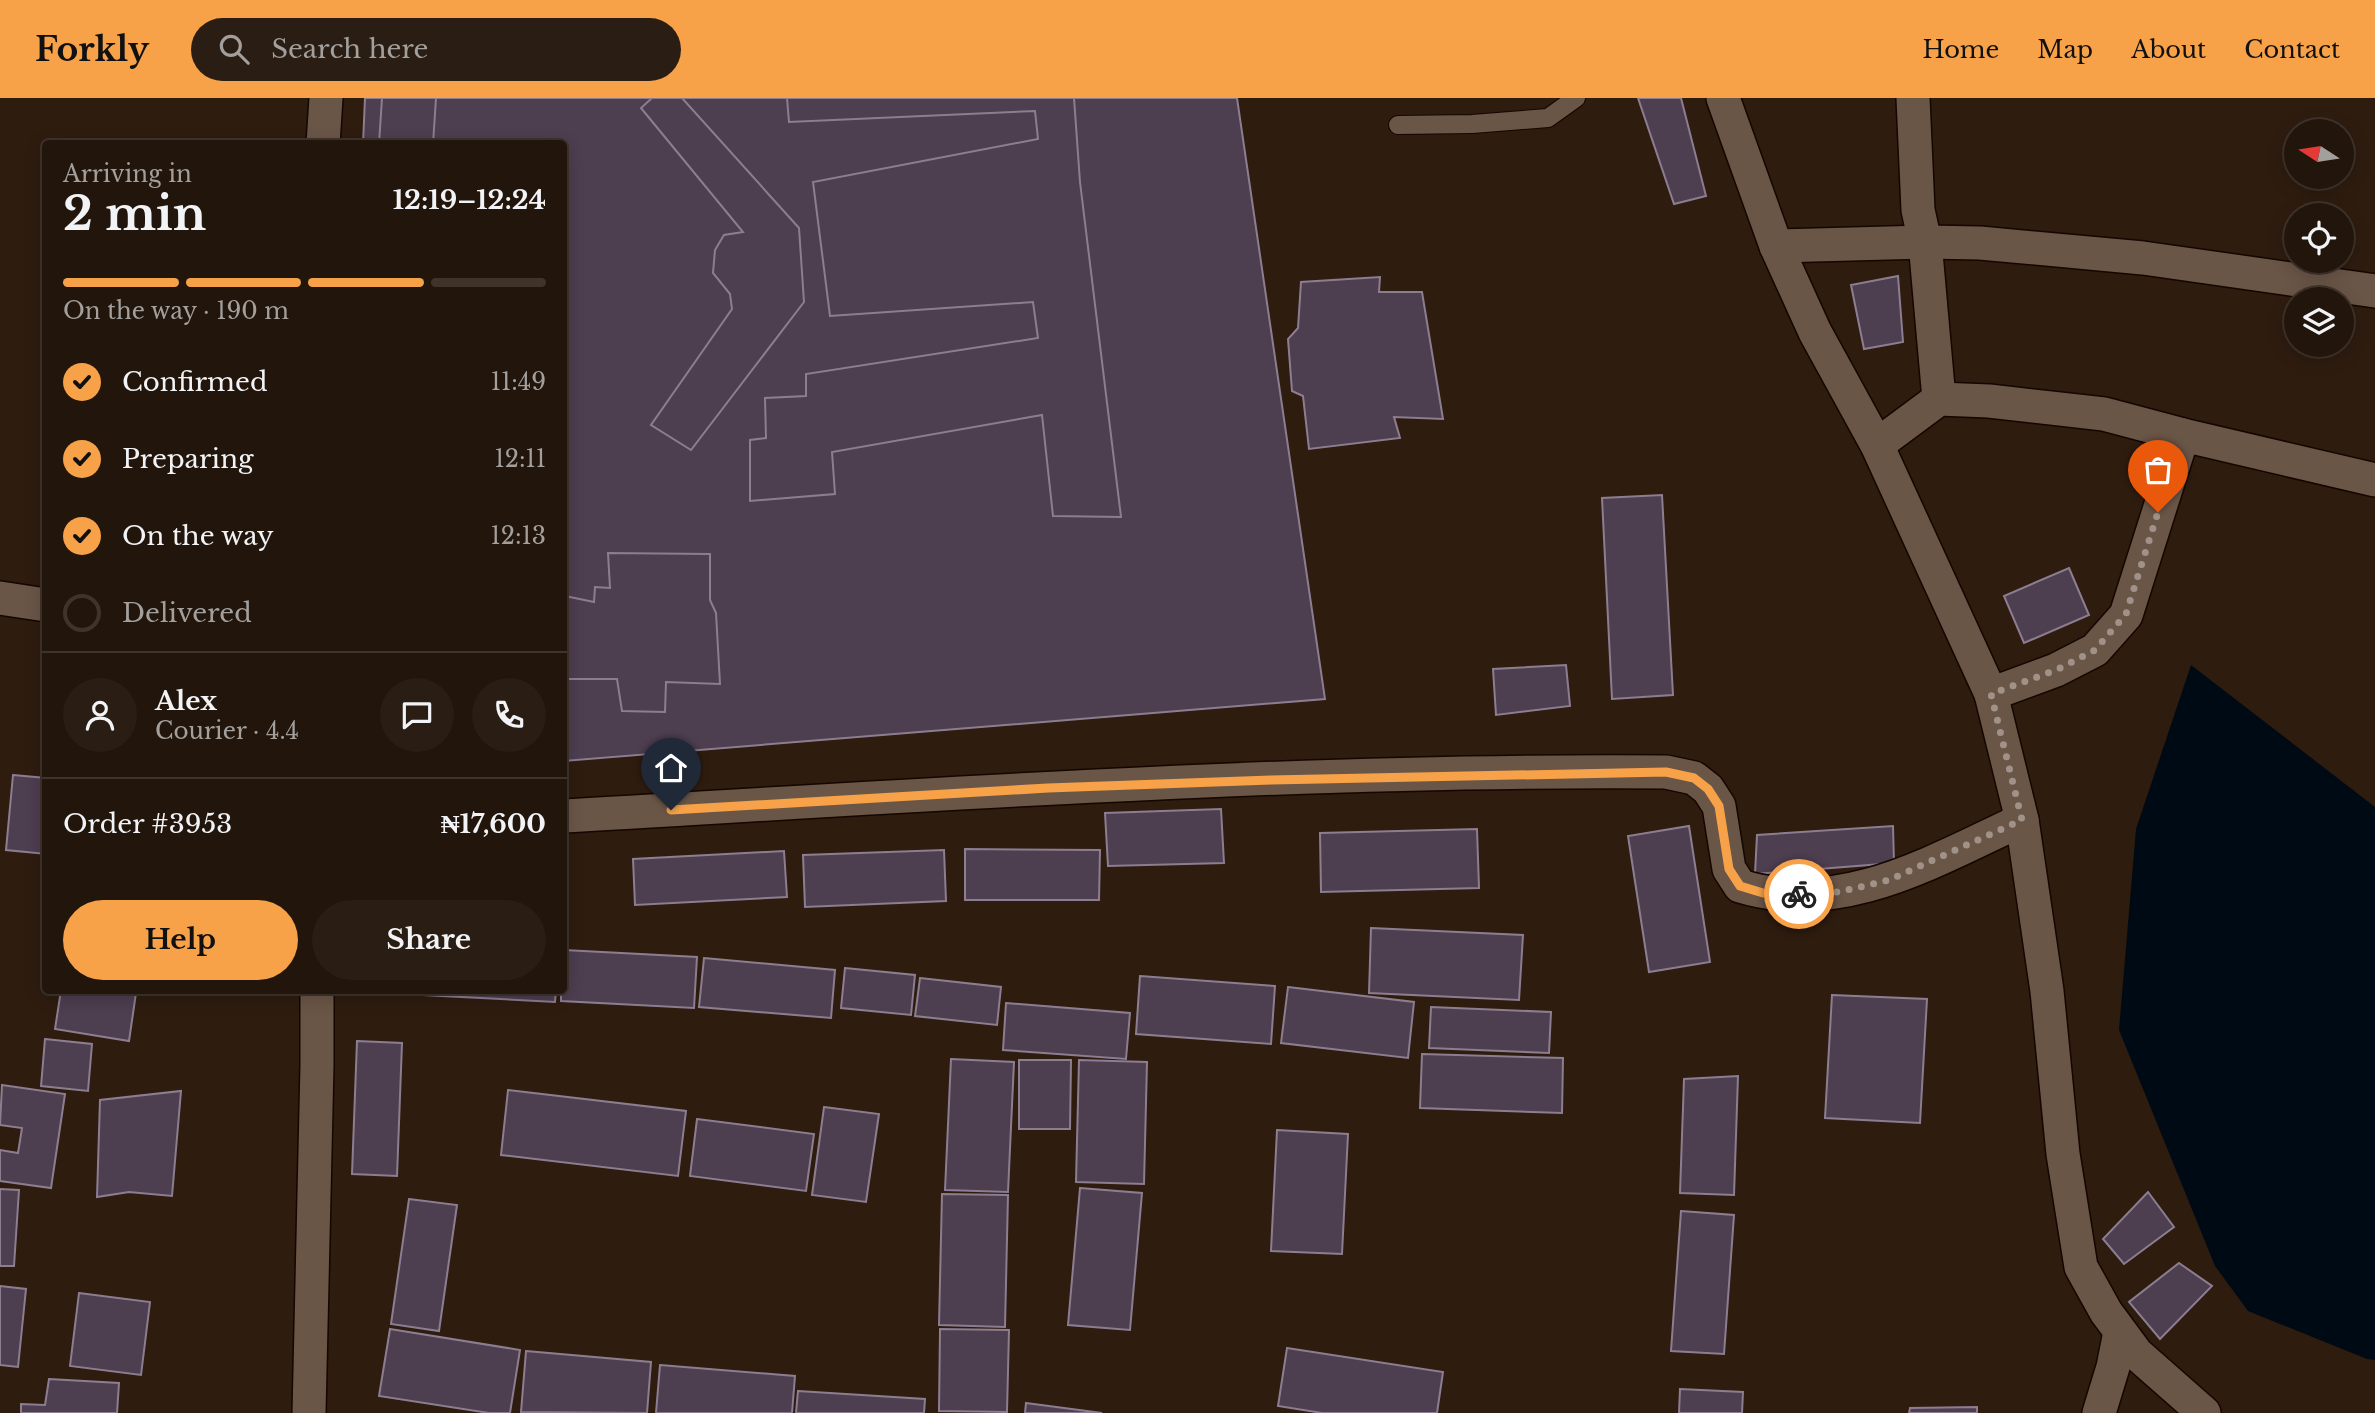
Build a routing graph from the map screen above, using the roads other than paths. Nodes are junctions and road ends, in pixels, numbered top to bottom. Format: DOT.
graph roads {
  1 [pos="326,98"];
  2 [pos="1576,98"];
  3 [pos="1723,98"];
  4 [pos="1913,98"];
  5 [pos="1398,125"];
  6 [pos="323,140"];
  7 [pos="1925,242"];
  8 [pos="1776,246"];
  9 [pos="2375,291"];
  10 [pos="1939,398"];
  11 [pos="2183,435"];
  12 [pos="1877,445"];
  13 [pos="2375,480"];
  14 [pos="0,598"];
  15 [pos="42,604"];
  16 [pos="1991,694"];
  17 [pos="567,816"];
  18 [pos="2022,820"];
  19 [pos="317,994"];
  20 [pos="2120,1332"];
  21 [pos="309,1413"];
  22 [pos="2099,1413"];
  23 [pos="2204,1413"];
  1 -- 6 [label="street"];
  2 -- 5 [label="lane"];
  3 -- 8 [label="street"];
  4 -- 7 [label="street"];
  7 -- 8 [label="street"];
  7 -- 9 [label="street"];
  7 -- 10 [label="street"];
  8 -- 12 [label="street"];
  10 -- 11 [label="street"];
  10 -- 12 [label="street"];
  11 -- 13 [label="street"];
  11 -- 16 [label="street"];
  12 -- 16 [label="street"];
  14 -- 15 [label="street"];
  16 -- 18 [label="street"];
  17 -- 18 [label="street"];
  18 -- 20 [label="street"];
  19 -- 21 [label="street"];
  20 -- 22 [label="street"];
  20 -- 23 [label="street"];
}
